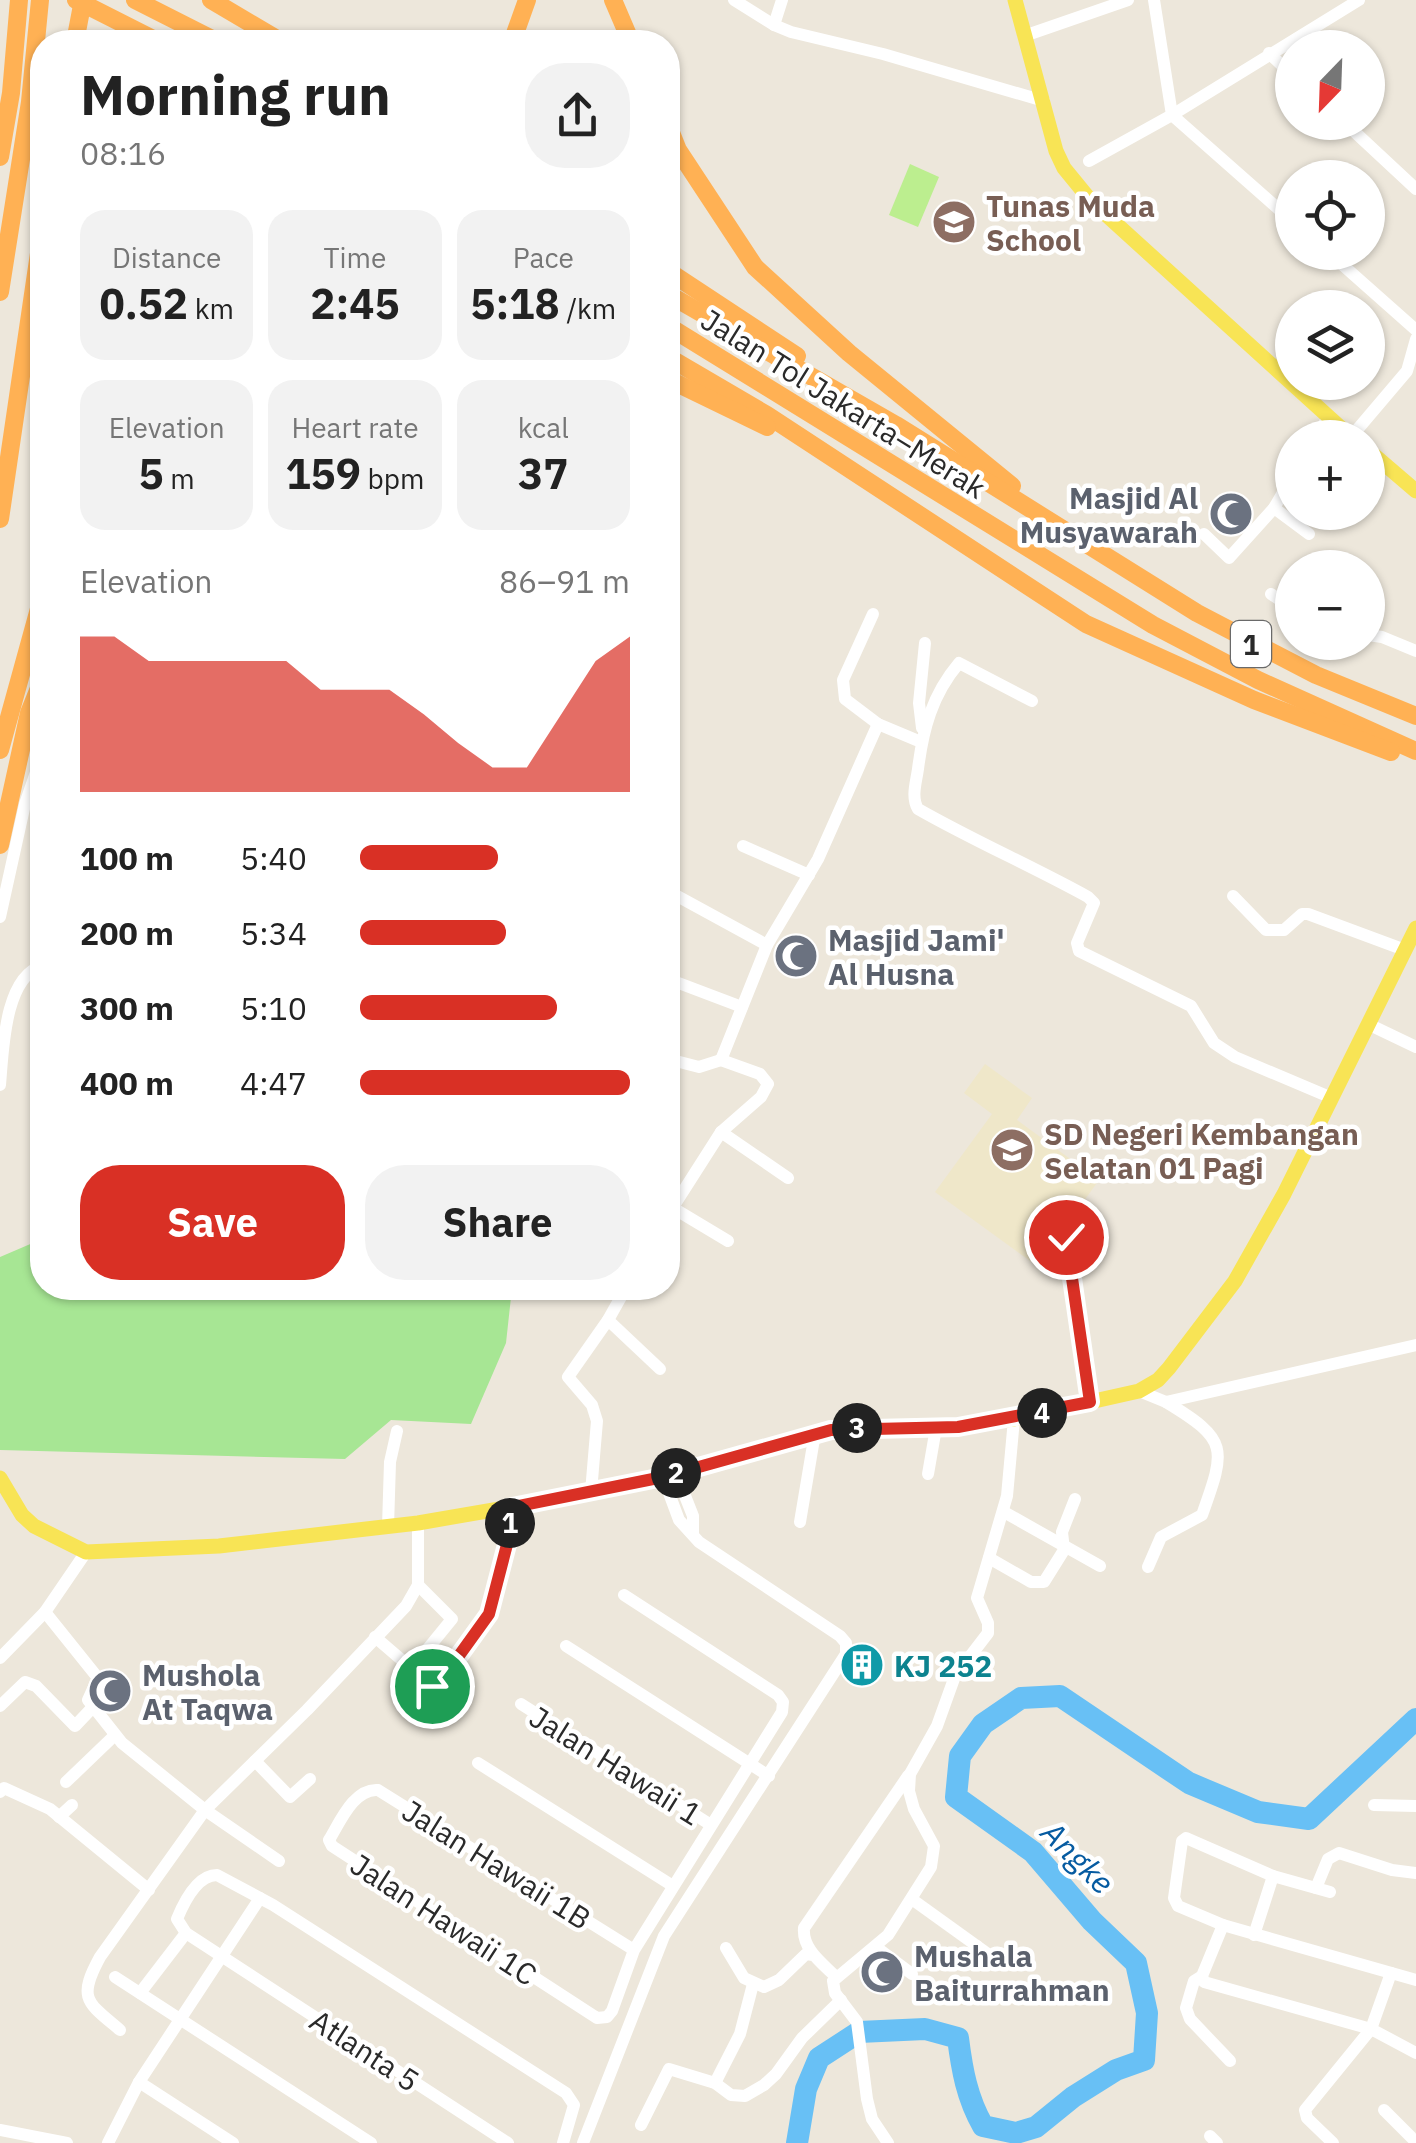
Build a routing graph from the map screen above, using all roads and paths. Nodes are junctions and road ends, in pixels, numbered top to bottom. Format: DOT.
graph roads {
  1 [pos="19,0"];
  2 [pos="40,0"];
  3 [pos="77,0"];
  4 [pos="135,0"];
  5 [pos="212,0"];
  6 [pos="527,0"];
  7 [pos="613,0"];
  8 [pos="734,0"];
  9 [pos="782,0"];
  10 [pos="1015,0"];
  11 [pos="1128,0"];
  12 [pos="1154,0"];
  13 [pos="1359,0"];
  14 [pos="0,15"];
  15 [pos="774,25"];
  16 [pos="37,30"];
  17 [pos="73,30"];
  18 [pos="136,30"];
  19 [pos="194,30"];
  20 [pos="262,30"];
  21 [pos="516,30"];
  22 [pos="626,30"];
  23 [pos="30,33"];
  24 [pos="1026,35"];
  25 [pos="1269,53"];
  26 [pos="1275,58"];
  27 [pos="0,70"];
  28 [pos="30,86"];
  29 [pos="30,98"];
  30 [pos="1044,102"];
  31 [pos="1172,115"];
  32 [pos="1363,140"];
  33 [pos="680,153"];
  34 [pos="0,157"];
  35 [pos="1090,161"];
  36 [pos="1416,189"];
  37 [pos="1275,207"];
  38 [pos="1348,270"];
  39 [pos="680,279"];
  40 [pos="0,292"];
  41 [pos="680,301"];
  42 [pos="30,320"];
  43 [pos="1416,330"];
  44 [pos="680,333"];
  45 [pos="1416,339"];
  46 [pos="680,369"];
  47 [pos="1328,418"];
  48 [pos="1331,420"];
  49 [pos="1366,420"];
  50 [pos="896,425"];
  51 [pos="1385,465"];
  52 [pos="1416,491"];
  53 [pos="1274,508"];
  54 [pos="0,519"];
  55 [pos="1058,525"];
  56 [pos="1204,534"];
  57 [pos="1310,534"];
  58 [pos="1271,594"];
  59 [pos="1275,597"];
  60 [pos="874,614"];
  61 [pos="1385,637"];
  62 [pos="30,642"];
  63 [pos="925,643"];
  64 [pos="1416,651"];
  65 [pos="30,655"];
  66 [pos="25,661"];
  67 [pos="1032,702"];
  68 [pos="30,713"];
  69 [pos="1416,716"];
  70 [pos="878,724"];
  71 [pos="922,736"];
  72 [pos="0,750"];
  73 [pos="1416,755"];
  74 [pos="30,790"];
  75 [pos="0,844"];
  76 [pos="743,846"];
  77 [pos="809,875"];
  78 [pos="1233,896"];
  79 [pos="680,897"];
  80 [pos="0,917"];
  81 [pos="1416,928"];
  82 [pos="766,944"];
  83 [pos="1410,948"];
  84 [pos="30,973"];
  85 [pos="680,984"];
  86 [pos="742,1007"];
  87 [pos="4,1021"];
  88 [pos="1368,1024"];
  89 [pos="1416,1047"];
  90 [pos="721,1060"];
  91 [pos="680,1062"];
  92 [pos="0,1085"];
  93 [pos="1332,1098"];
  94 [pos="722,1132"];
  95 [pos="788,1178"];
  96 [pos="680,1196"];
  97 [pos="680,1216"];
  98 [pos="1066,1237"];
  99 [pos="728,1241"];
  100 [pos="619,1300"];
  101 [pos="608,1320"];
  102 [pos="1416,1344"];
  103 [pos="660,1368"];
  104 [pos="1139,1391"];
  105 [pos="1090,1402"];
  106 [pos="1166,1402"];
  107 [pos="1014,1419"];
  108 [pos="936,1428"];
  109 [pos="398,1431"];
  110 [pos="814,1433"];
  111 [pos="928,1474"];
  112 [pos="670,1475"];
  113 [pos="0,1478"];
  114 [pos="591,1492"];
  115 [pos="1075,1499"];
  116 [pos="508,1508"];
  117 [pos="1004,1512"];
  118 [pos="800,1522"];
  119 [pos="418,1523"];
  120 [pos="388,1527"];
  121 [pos="1064,1544"];
  122 [pos="86,1552"];
  123 [pos="989,1558"];
  124 [pos="1100,1566"];
  125 [pos="1148,1567"];
  126 [pos="418,1585"];
  127 [pos="624,1594"];
  128 [pos="44,1612"];
  129 [pos="375,1637"];
  130 [pos="566,1646"];
  131 [pos="0,1658"];
  132 [pos="407,1664"];
  133 [pos="521,1704"];
  134 [pos="0,1706"];
  135 [pos="93,1707"];
  136 [pos="115,1734"];
  137 [pos="254,1762"];
  138 [pos="478,1762"];
  139 [pos="760,1769"];
  140 [pos="910,1774"];
  141 [pos="310,1779"];
  142 [pos="66,1782"];
  143 [pos="0,1792"];
  144 [pos="358,1796"];
  145 [pos="72,1804"];
  146 [pos="1374,1805"];
  147 [pos="1416,1806"];
  148 [pos="205,1810"];
  149 [pos="59,1817"];
  150 [pos="712,1825"];
  151 [pos="278,1861"];
  152 [pos="1416,1872"];
  153 [pos="1274,1876"];
  154 [pos="673,1886"];
  155 [pos="1316,1888"];
  156 [pos="149,1890"];
  157 [pos="1330,1892"];
  158 [pos="260,1898"];
  159 [pos="913,1900"];
  160 [pos="1223,1925"];
  161 [pos="186,1933"];
  162 [pos="1254,1934"];
  163 [pos="726,1948"];
  164 [pos="876,1948"];
  165 [pos="634,1950"];
  166 [pos="814,1955"];
  167 [pos="221,1957"];
  168 [pos="995,1959"];
  169 [pos="1391,1973"];
  170 [pos="912,1974"];
  171 [pos="1202,1976"];
  172 [pos="115,1977"];
  173 [pos="836,1977"];
  174 [pos="1416,1980"];
  175 [pos="753,1984"];
  176 [pos="140,1993"];
  177 [pos="841,2000"];
  178 [pos="180,2020"];
  179 [pos="1370,2029"];
  180 [pos="120,2030"];
  181 [pos="1416,2054"];
  182 [pos="1230,2062"];
  183 [pos="139,2082"];
  184 [pos="715,2083"];
  185 [pos="1384,2110"];
  186 [pos="642,2125"];
  187 [pos="0,2130"];
  188 [pos="1416,2142"];
  189 [pos="66,2143"];
  190 [pos="108,2143"];
  191 [pos="233,2143"];
  192 [pos="371,2143"];
  193 [pos="508,2143"];
  194 [pos="563,2143"];
  195 [pos="583,2143"];
  196 [pos="888,2143"];
  197 [pos="1333,2143"];
  1 -- 34 [label="highway"];
  2 -- 16 [label="highway"];
  3 -- 17 [label="highway"];
  3 -- 18 [label="highway"];
  4 -- 19 [label="highway"];
  5 -- 20 [label="highway"];
  6 -- 21 [label="highway"];
  7 -- 22 [label="highway"];
  8 -- 15 [label="street"];
  9 -- 15 [label="street"];
  10 -- 24 [label="main road"];
  11 -- 24 [label="street"];
  12 -- 31 [label="street"];
  13 -- 25 [label="street"];
  14 -- 23 [label="highway"];
  15 -- 30 [label="street"];
  24 -- 30 [label="main road"];
  25 -- 26 [label="street"];
  25 -- 31 [label="street"];
  27 -- 28 [label="highway"];
  29 -- 40 [label="highway"];
  30 -- 47 [label="main road"];
  31 -- 35 [label="street"];
  31 -- 37 [label="street"];
  32 -- 36 [label="street"];
  33 -- 55 [label="highway"];
  38 -- 43 [label="street"];
  39 -- 50 [label="highway"];
  41 -- 50 [label="highway, Jalan Tol Jakarta–Merak / 1"];
  42 -- 54 [label="highway"];
  44 -- 73 [label="highway, Jalan Tol Jakarta–Merak / 1"];
  45 -- 49 [label="street"];
  46 -- 73 [label="highway"];
  47 -- 48 [label="main road"];
  50 -- 55 [label="highway, Jalan Tol Jakarta–Merak / 1"];
  51 -- 52 [label="main road"];
  53 -- 56 [label="street"];
  53 -- 57 [label="street"];
  55 -- 69 [label="highway, Jalan Tol Jakarta–Merak / 1"];
  58 -- 59 [label="street"];
  60 -- 70 [label="street"];
  61 -- 64 [label="street"];
  62 -- 66 [label="highway"];
  63 -- 71 [label="street"];
  65 -- 66 [label="highway"];
  66 -- 72 [label="highway"];
  67 -- 71 [label="street"];
  68 -- 75 [label="highway"];
  70 -- 71 [label="street"];
  70 -- 77 [label="street"];
  71 -- 93 [label="street"];
  74 -- 80 [label="street"];
  76 -- 77 [label="street"];
  77 -- 82 [label="street"];
  78 -- 83 [label="street"];
  79 -- 82 [label="street"];
  81 -- 83 [label="main road"];
  82 -- 86 [label="street"];
  83 -- 88 [label="main road"];
  84 -- 87 [label="street"];
  85 -- 86 [label="street"];
  86 -- 90 [label="street"];
  87 -- 92 [label="street"];
  88 -- 89 [label="street"];
  88 -- 93 [label="main road"];
  90 -- 91 [label="street"];
  90 -- 94 [label="street"];
  93 -- 104 [label="main road"];
  94 -- 95 [label="street"];
  94 -- 96 [label="street"];
  97 -- 99 [label="street"];
  98 -- 105 [label="street"];
  100 -- 101 [label="street"];
  101 -- 103 [label="street"];
  101 -- 114 [label="street"];
  102 -- 106 [label="street"];
  104 -- 105 [label="main road"];
  104 -- 106 [label="street"];
  105 -- 107 [label="main road"];
  106 -- 125 [label="street"];
  107 -- 108 [label="main road"];
  107 -- 117 [label="street"];
  108 -- 110 [label="main road"];
  108 -- 111 [label="street"];
  109 -- 120 [label="street"];
  110 -- 112 [label="main road"];
  110 -- 118 [label="street"];
  112 -- 114 [label="main road"];
  112 -- 139 [label="street"];
  113 -- 122 [label="main road"];
  114 -- 116 [label="main road"];
  115 -- 121 [label="street"];
  116 -- 119 [label="main road"];
  116 -- 132 [label="street"];
  117 -- 121 [label="street"];
  117 -- 123 [label="street"];
  119 -- 120 [label="main road"];
  119 -- 126 [label="street"];
  120 -- 122 [label="main road"];
  121 -- 123 [label="street"];
  121 -- 124 [label="street"];
  122 -- 128 [label="street"];
  123 -- 140 [label="street"];
  126 -- 129 [label="street"];
  126 -- 132 [label="street"];
  127 -- 139 [label="street"];
  128 -- 131 [label="street"];
  128 -- 135 [label="street"];
  129 -- 132 [label="street"];
  129 -- 137 [label="street"];
  130 -- 139 [label="street"];
  133 -- 150 [label="street, Jalan Hawaii 1"];
  134 -- 135 [label="street"];
  135 -- 136 [label="street"];
  136 -- 142 [label="street"];
  136 -- 148 [label="street"];
  137 -- 141 [label="street"];
  137 -- 148 [label="street"];
  138 -- 154 [label="street"];
  139 -- 150 [label="street"];
  139 -- 195 [label="street"];
  140 -- 159 [label="street"];
  140 -- 166 [label="street"];
  143 -- 149 [label="street"];
  144 -- 165 [label="street, Jalan Hawaii 1B"];
  144 -- 165 [label="street, Jalan Hawaii 1C"];
  145 -- 149 [label="street"];
  146 -- 147 [label="street"];
  148 -- 151 [label="street"];
  148 -- 156 [label="street"];
  149 -- 156 [label="street"];
  150 -- 154 [label="street"];
  152 -- 155 [label="street"];
  153 -- 155 [label="street"];
  153 -- 160 [label="street"];
  153 -- 162 [label="street"];
  154 -- 165 [label="street"];
  155 -- 157 [label="street"];
  156 -- 180 [label="street"];
  158 -- 161 [label="street"];
  158 -- 167 [label="street"];
  158 -- 194 [label="street"];
  159 -- 164 [label="street"];
  159 -- 168 [label="street"];
  160 -- 162 [label="street"];
  160 -- 171 [label="street"];
  161 -- 167 [label="street, Atlanta 5"];
  161 -- 176 [label="street"];
  162 -- 169 [label="street"];
  163 -- 175 [label="street"];
  164 -- 170 [label="street"];
  164 -- 173 [label="street"];
  166 -- 173 [label="street"];
  166 -- 175 [label="street"];
  167 -- 178 [label="street"];
  167 -- 193 [label="street, Atlanta 5"];
  169 -- 174 [label="street"];
  169 -- 179 [label="street"];
  171 -- 179 [label="street"];
  171 -- 182 [label="street"];
  172 -- 176 [label="street"];
  173 -- 177 [label="street"];
  175 -- 184 [label="street"];
  176 -- 178 [label="street"];
  177 -- 184 [label="street"];
  177 -- 196 [label="street"];
  178 -- 183 [label="street"];
  178 -- 192 [label="street"];
  179 -- 181 [label="street"];
  179 -- 197 [label="street"];
  183 -- 190 [label="street"];
  183 -- 191 [label="street"];
  184 -- 186 [label="street"];
  185 -- 188 [label="street"];
  187 -- 189 [label="street"];
}
